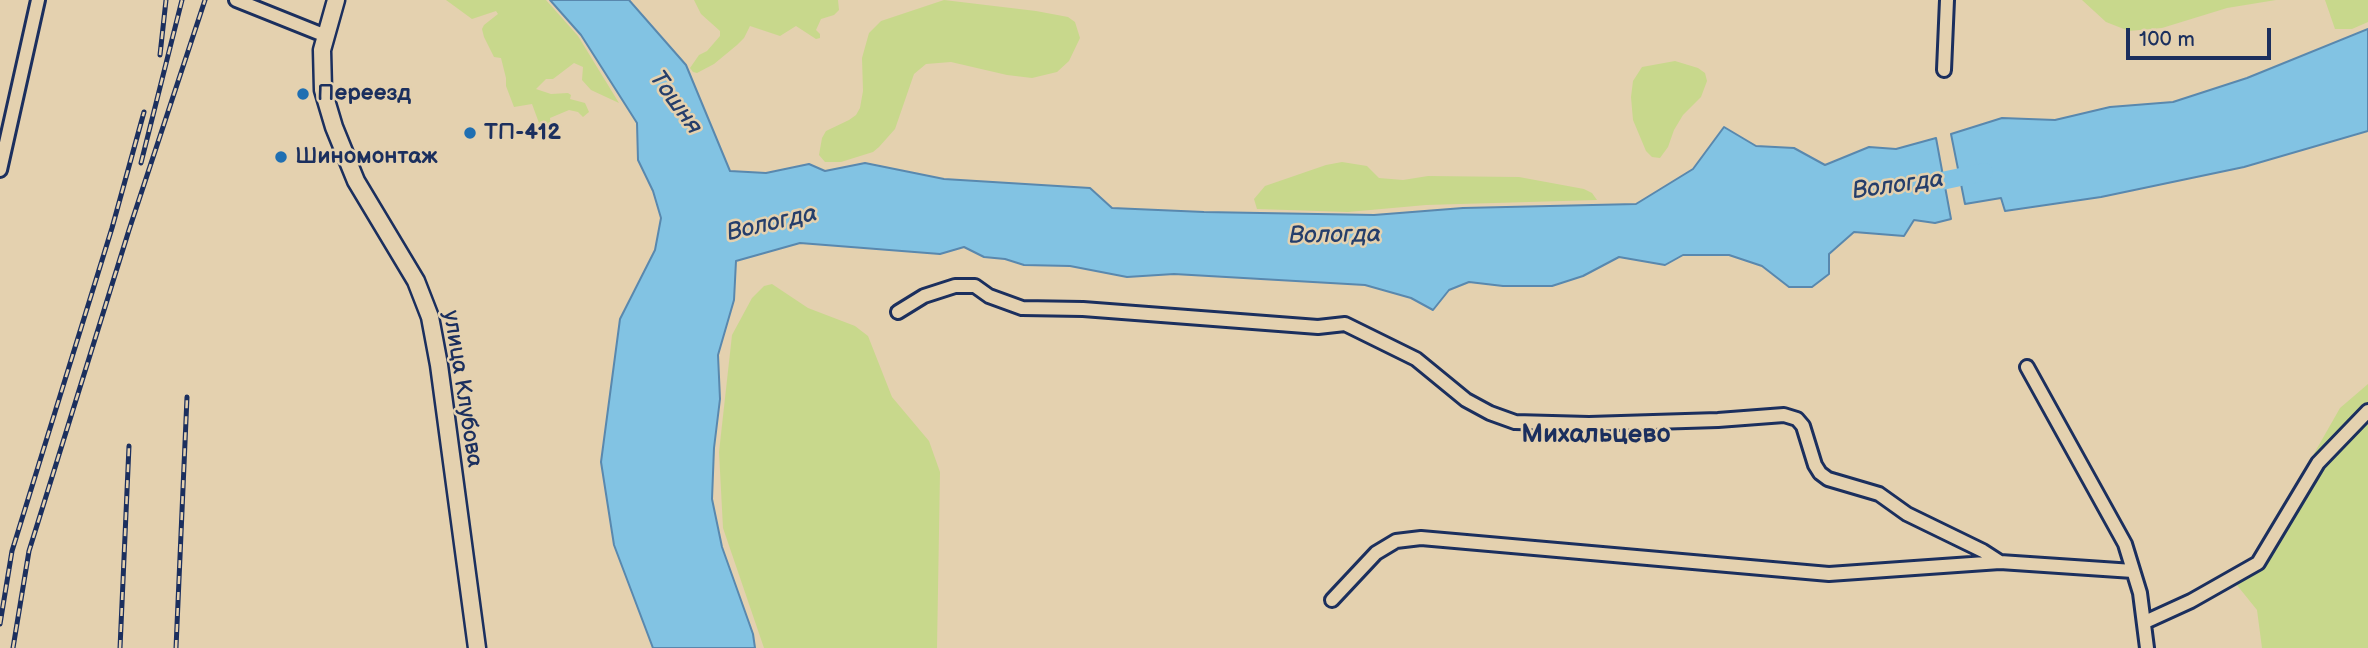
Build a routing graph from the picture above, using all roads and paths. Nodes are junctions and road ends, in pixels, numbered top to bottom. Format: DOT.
graph roads {
  1 [pos="38,0"];
  2 [pos="236,0"];
  3 [pos="336,0"];
  4 [pos="348,0"];
  5 [pos="1947,0"];
  6 [pos="326,36"];
  7 [pos="1944,70"];
  8 [pos="0,170"];
  9 [pos="898,313"];
  10 [pos="2027,367"];
  11 [pos="2368,411"];
  12 [pos="2000,562"];
  13 [pos="2133,571"];
  14 [pos="1332,600"];
  15 [pos="2145,622"];
  16 [pos="477,648"];
  17 [pos="2147,648"];
  1 -- 8 [label="street"];
  2 -- 6 [label="street"];
  3 -- 6 [label="main road, улица Клубова"];
  4 -- 6 [label="main road"];
  5 -- 7 [label="street"];
  6 -- 16 [label="main road, улица Клубова"];
  9 -- 12 [label="street"];
  10 -- 13 [label="street"];
  11 -- 15 [label="street"];
  12 -- 13 [label="street"];
  12 -- 14 [label="street"];
  13 -- 15 [label="street"];
  15 -- 17 [label="street"];
}
